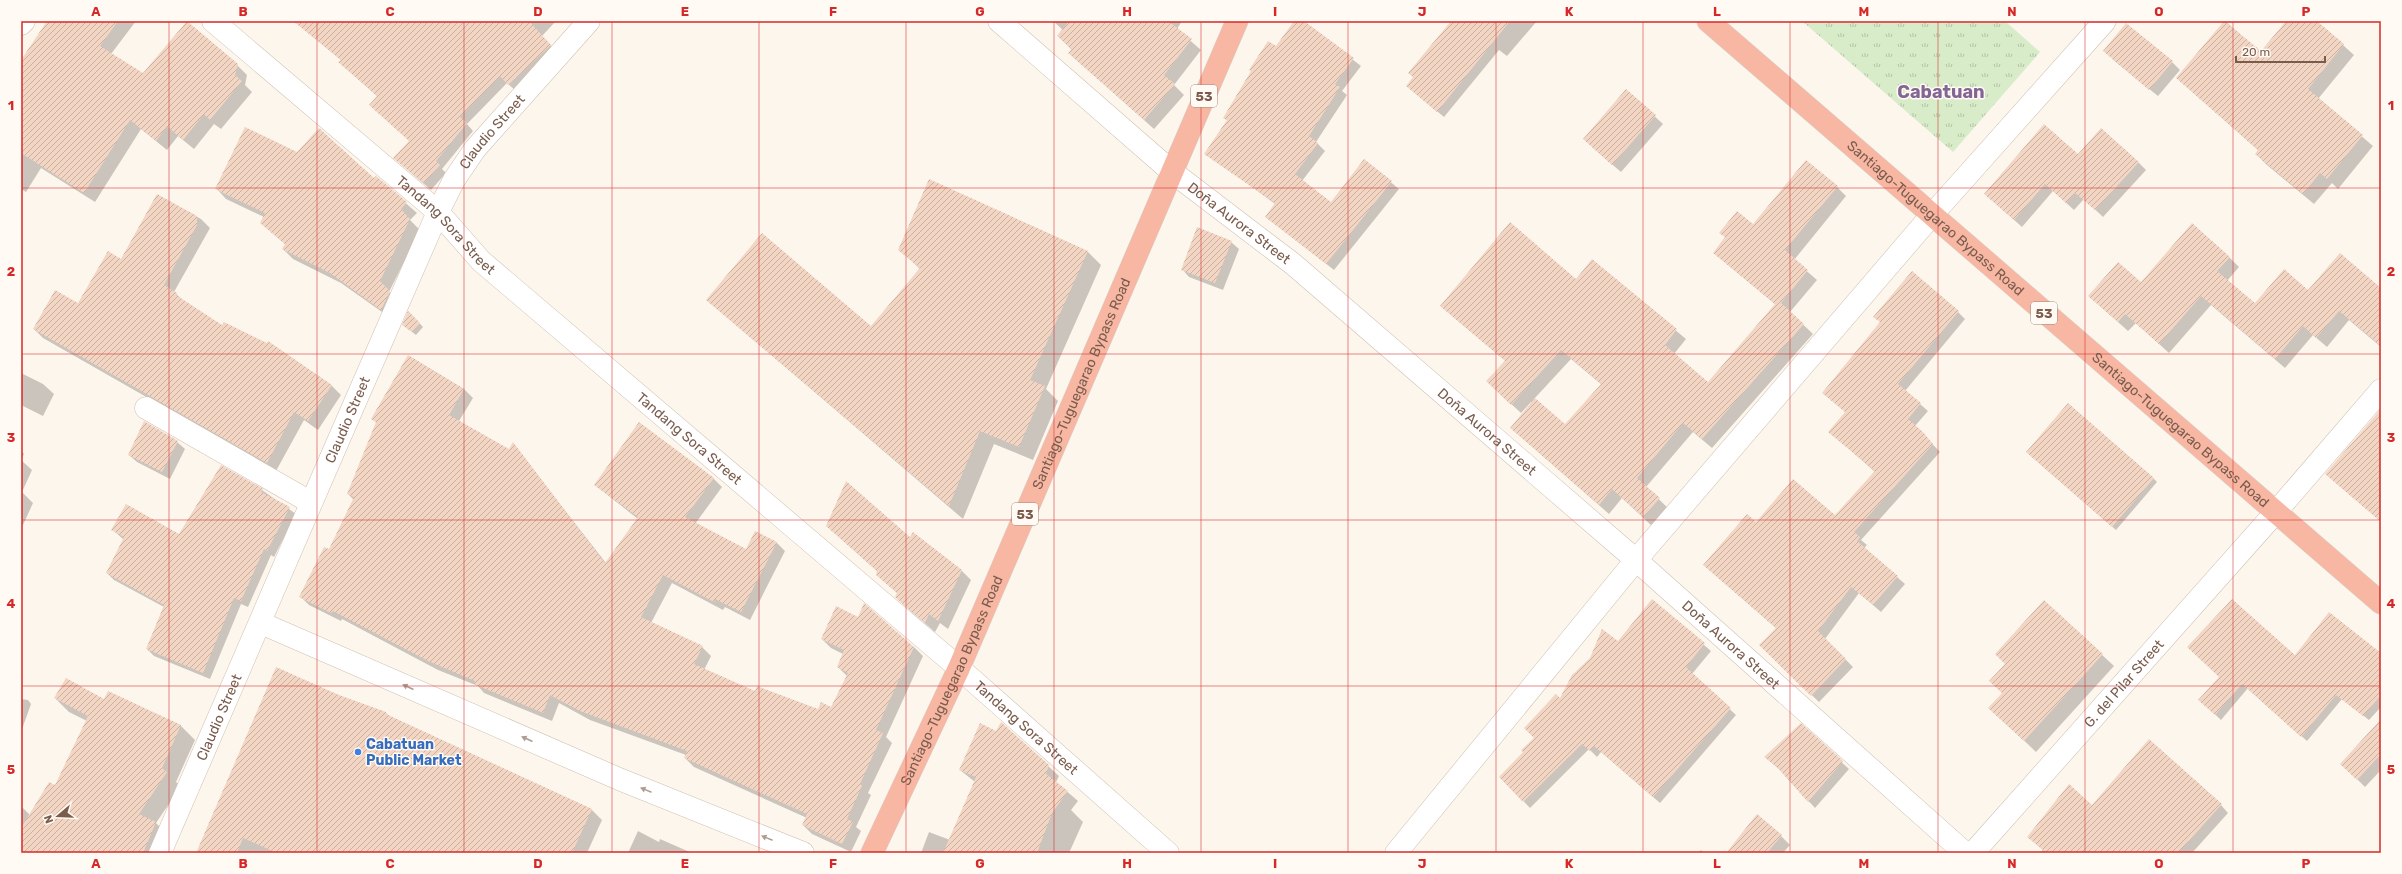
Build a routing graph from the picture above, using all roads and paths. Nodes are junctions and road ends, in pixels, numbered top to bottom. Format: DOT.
graph roads {
  1 [pos="24,21"];
  2 [pos="213,21"];
  3 [pos="590,21"];
  4 [pos="999,21"];
  5 [pos="1237,21"];
  6 [pos="1708,21"];
  7 [pos="2105,21"];
  8 [pos="21,24"];
  9 [pos="1171,172"];
  10 [pos="438,212"];
  11 [pos="1931,216"];
  12 [pos="2381,390"];
  13 [pos="146,408"];
  14 [pos="310,502"];
  15 [pos="2275,513"];
  16 [pos="1636,560"];
  17 [pos="2381,603"];
  18 [pos="261,623"];
  19 [pos="959,668"];
  20 [pos="160,853"];
  21 [pos="803,853"];
  22 [pos="872,853"];
  23 [pos="1168,853"];
  24 [pos="1396,853"];
  25 [pos="1965,853"];
  26 [pos="1973,853"];
  1 -- 8 [label="street"];
  2 -- 10 [label="street, Tandang Sora Street"];
  3 -- 10 [label="street, Claudio Street"];
  4 -- 9 [label="street, Doña Aurora Street"];
  5 -- 9 [label="highway, Santiago-Tuguegarao Bypass Road / 53"];
  6 -- 11 [label="highway, Santiago-Tuguegarao Bypass Road / 53"];
  7 -- 11 [label="street"];
  9 -- 16 [label="street, Doña Aurora Street"];
  9 -- 19 [label="highway, Santiago-Tuguegarao Bypass Road / 53"];
  10 -- 14 [label="street, Claudio Street"];
  10 -- 19 [label="street, Tandang Sora Street"];
  11 -- 15 [label="highway, Santiago-Tuguegarao Bypass Road / 53"];
  11 -- 16 [label="street"];
  12 -- 15 [label="street, G. del Pilar Street"];
  13 -- 14 [label="street"];
  14 -- 18 [label="street, Claudio Street"];
  15 -- 17 [label="highway, Santiago-Tuguegarao Bypass Road / 53"];
  15 -- 26 [label="street, G. del Pilar Street"];
  16 -- 24 [label="street"];
  16 -- 25 [label="street, Doña Aurora Street"];
  18 -- 20 [label="street, Claudio Street"];
  21 -- 18 [label="street, one-way"];
  19 -- 22 [label="highway, Santiago-Tuguegarao Bypass Road / 53"];
  19 -- 23 [label="street, Tandang Sora Street"];
}
